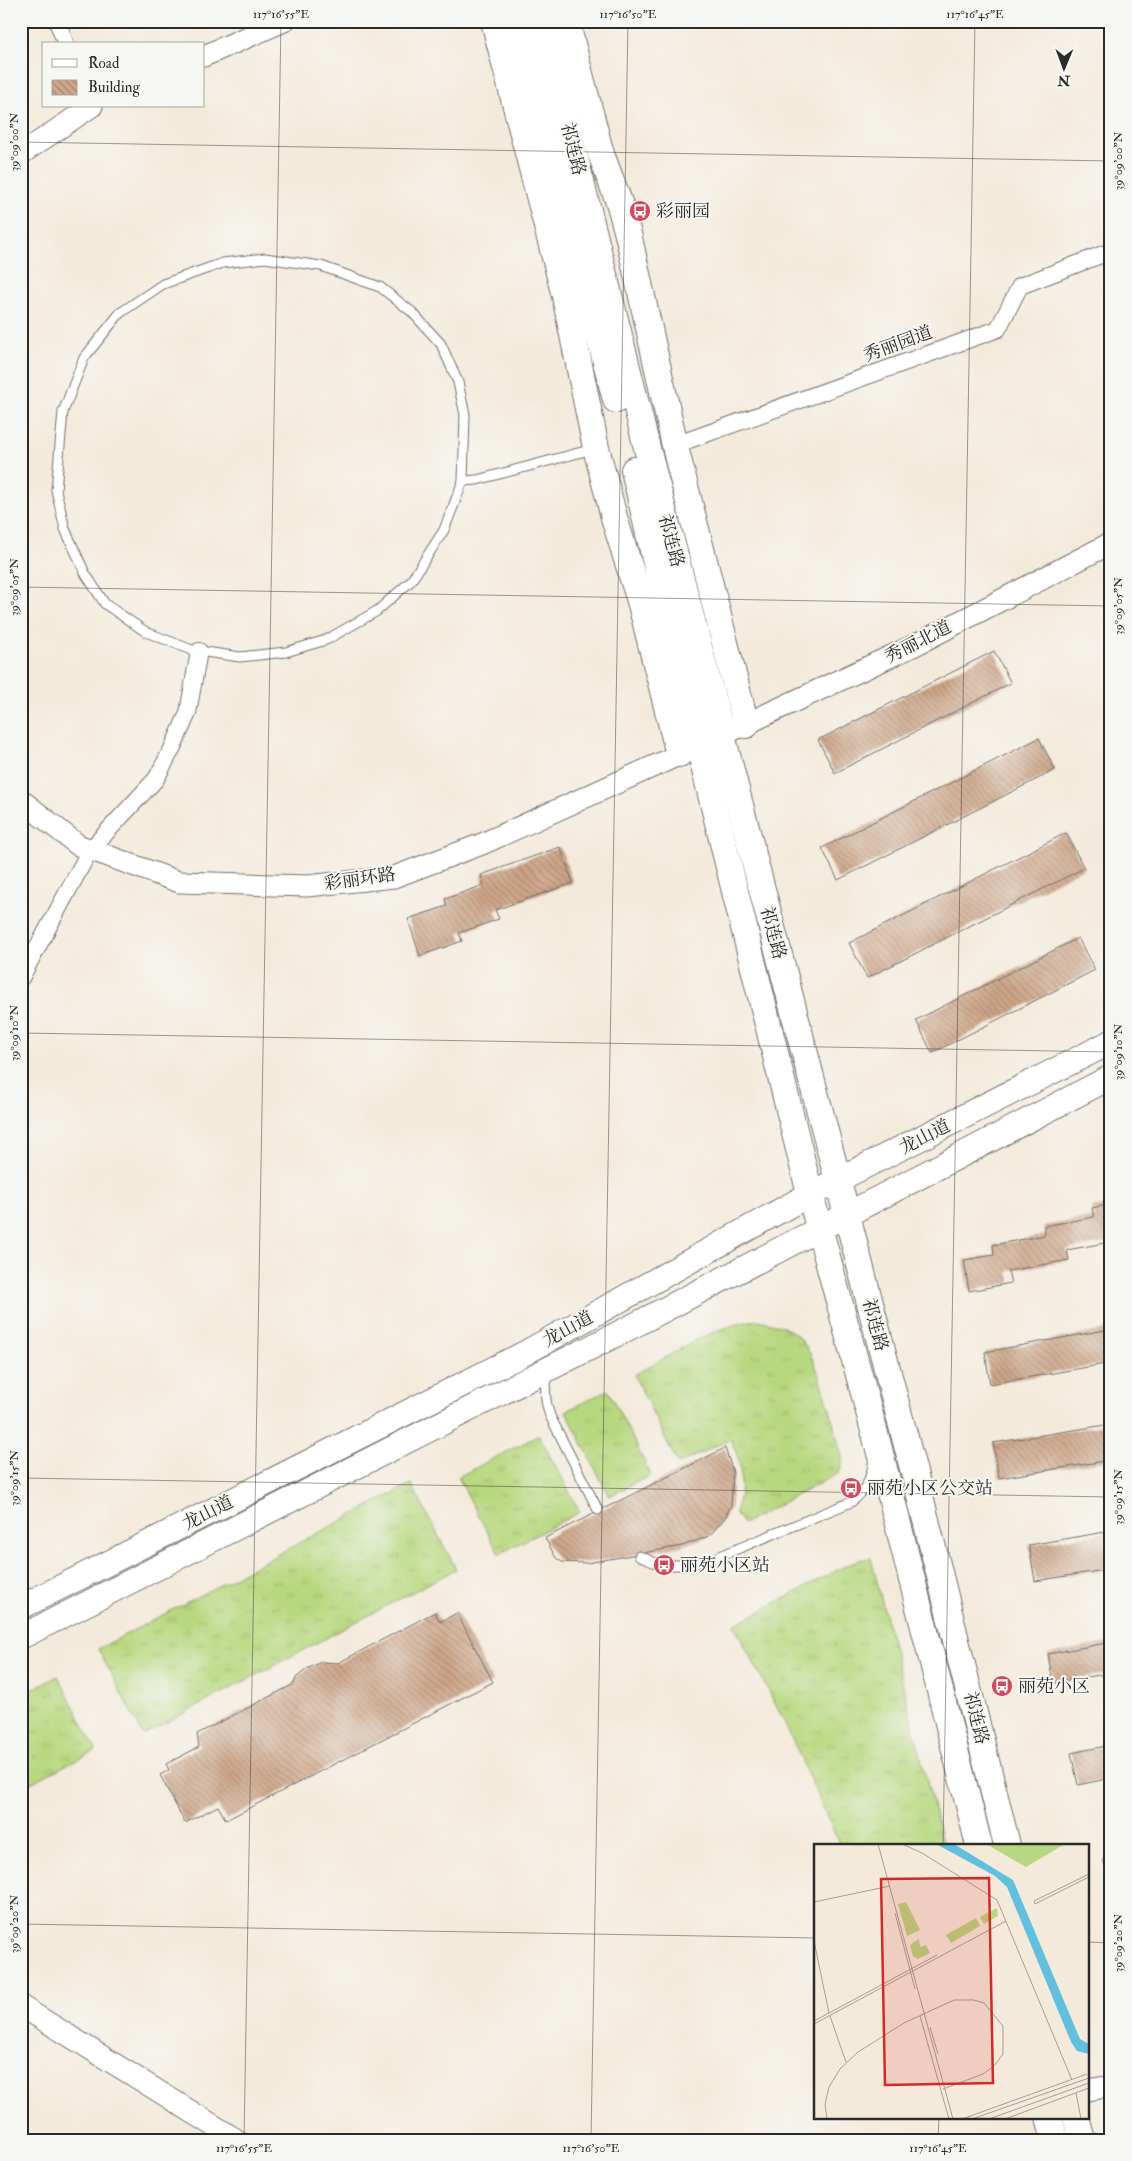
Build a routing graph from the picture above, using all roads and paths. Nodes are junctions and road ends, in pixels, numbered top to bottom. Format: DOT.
graph roads {
  1 [pos="58,21"];
  2 [pos="284,21"];
  3 [pos="494,21"];
  4 [pos="517,21"];
  5 [pos="541,21"];
  6 [pos="566,21"];
  7 [pos="65,42"];
  8 [pos="205,56"];
  9 [pos="88,108"];
  10 [pos="21,154"];
  11 [pos="1111,251"];
  12 [pos="675,445"];
  13 [pos="596,448"];
  14 [pos="463,481"];
  15 [pos="1111,543"];
  16 [pos="199,651"];
  17 [pos="746,725"];
  18 [pos="700,745"];
  19 [pos="21,800"];
  20 [pos="90,850"];
  21 [pos="21,978"];
  22 [pos="1111,1042"];
  23 [pos="1111,1076"];
  24 [pos="837,1181"];
  25 [pos="810,1194"];
  26 [pos="845,1214"];
  27 [pos="819,1228"];
  28 [pos="554,1365"];
  29 [pos="878,1445"];
  30 [pos="598,1510"];
  31 [pos="639,1556"];
  32 [pos="21,1607"];
  33 [pos="21,1636"];
  34 [pos="979,1844"];
  35 [pos="1008,1844"];
  36 [pos="21,2006"];
  37 [pos="1111,2077"];
  38 [pos="1090,2081"];
  39 [pos="1111,2086"];
  40 [pos="1090,2090"];
  41 [pos="1049,2118"];
  42 [pos="1076,2118"];
  43 [pos="237,2140"];
  44 [pos="1055,2140"];
  45 [pos="1082,2140"];
  1 -- 7 [label="street"];
  2 -- 8 [label="street"];
  3 -- 13 [label="main road"];
  4 -- 18 [label="main road, 祁连路"];
  5 -- 18 [label="main road, 祁连路"];
  6 -- 12 [label="main road"];
  9 -- 10 [label="street"];
  11 -- 12 [label="street, 秀丽园道"];
  12 -- 17 [label="main road"];
  13 -- 14 [label="lane"];
  13 -- 18 [label="main road"];
  14 -- 16 [label="lane"];
  14 -- 16 [label="lane"];
  15 -- 17 [label="street, 秀丽北道"];
  16 -- 20 [label="street"];
  17 -- 18 [label="street, 秀丽北道"];
  18 -- 20 [label="street, 彩丽环路"];
  18 -- 24 [label="main road, 祁连路"];
  18 -- 25 [label="main road, 祁连路"];
  19 -- 20 [label="street, 彩丽环路"];
  20 -- 21 [label="street"];
  22 -- 24 [label="main road, 龙山道"];
  23 -- 26 [label="main road, 龙山道"];
  24 -- 25 [label="main road, 龙山道"];
  24 -- 26 [label="main road, 祁连路"];
  25 -- 27 [label="main road, 祁连路"];
  25 -- 32 [label="main road, 龙山道"];
  26 -- 27 [label="main road, 龙山道"];
  26 -- 35 [label="main road, 祁连路"];
  27 -- 28 [label="main road, 龙山道"];
  27 -- 29 [label="main road, 祁连路"];
  28 -- 30 [label="lane"];
  28 -- 33 [label="main road, 龙山道"];
  29 -- 31 [label="lane"];
  29 -- 34 [label="main road, 祁连路"];
  36 -- 43 [label="street"];
  37 -- 38 [label="street"];
  39 -- 40 [label="street"];
  41 -- 44 [label="main road"];
  42 -- 45 [label="main road"];
}
